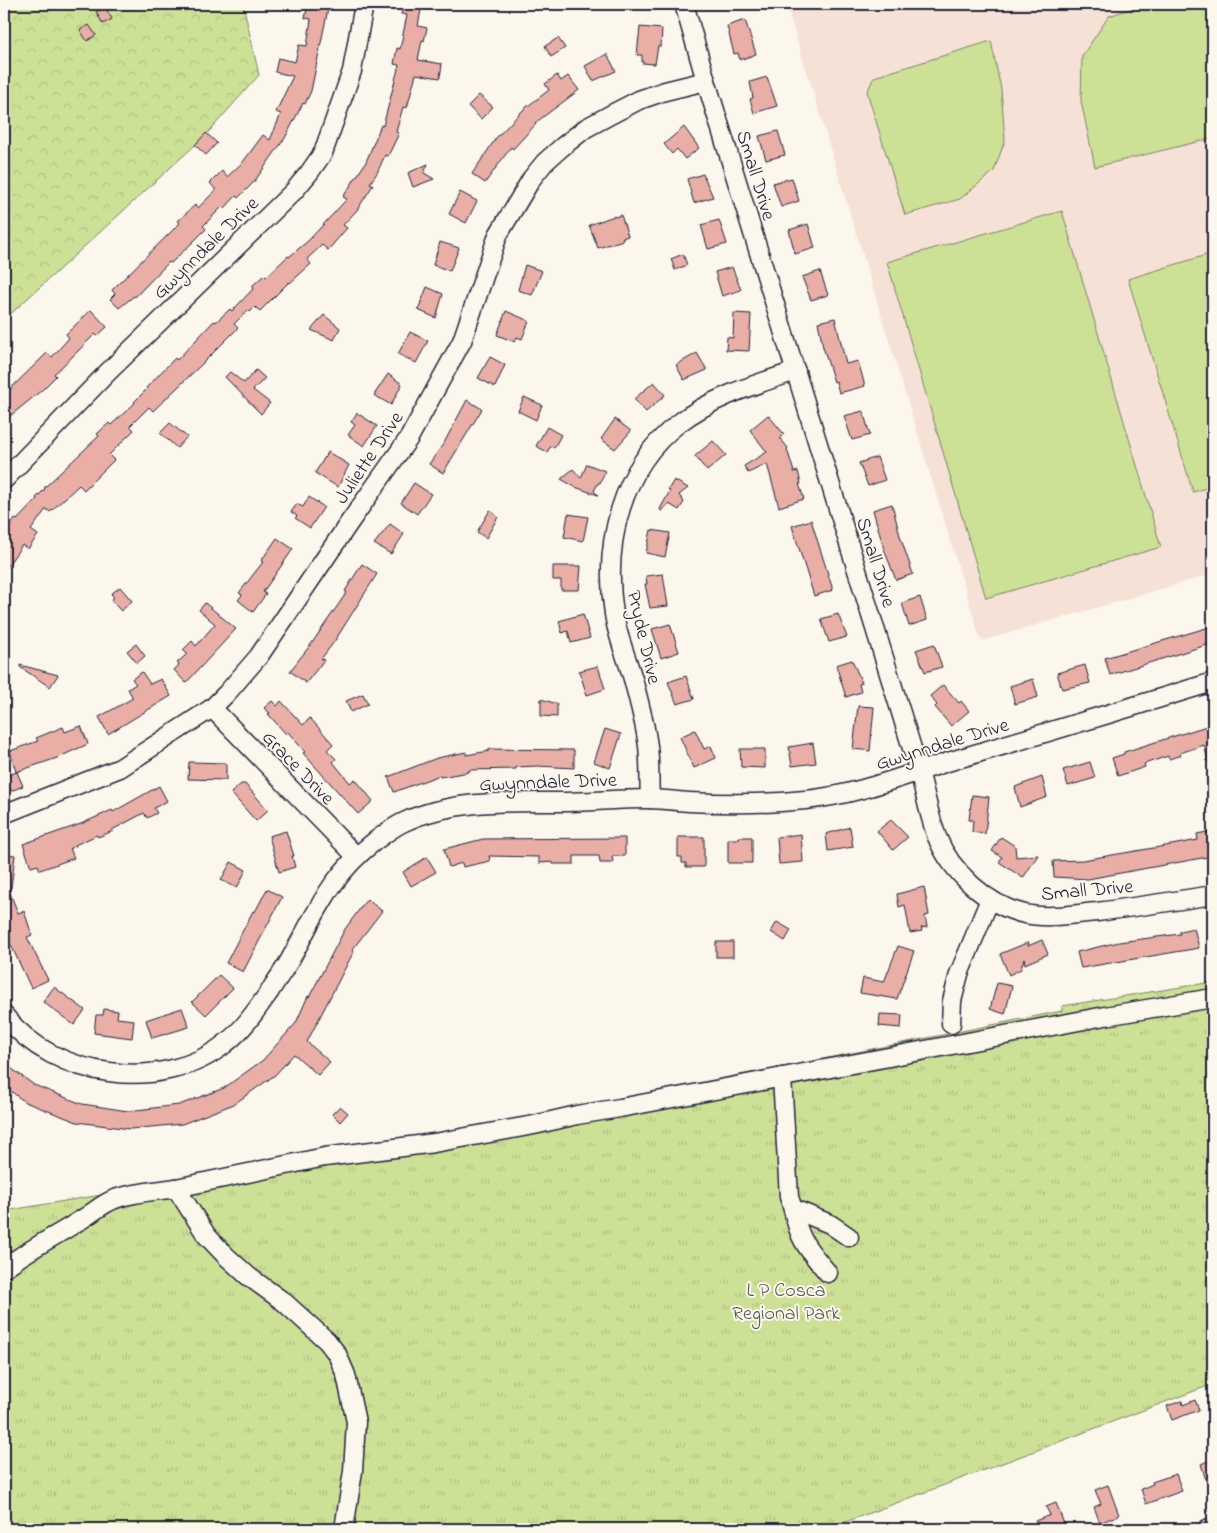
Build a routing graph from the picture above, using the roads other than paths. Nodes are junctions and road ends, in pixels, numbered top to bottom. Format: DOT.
graph roads {
  1 [pos="364,4"];
  2 [pos="684,4"];
  3 [pos="706,81"];
  4 [pos="796,371"];
  5 [pos="4,480"];
  6 [pos="1213,682"];
  7 [pos="212,708"];
  8 [pos="919,771"];
  9 [pos="650,799"];
  10 [pos="4,814"];
  11 [pos="356,856"];
  12 [pos="1213,894"];
  13 [pos="990,899"];
  14 [pos="1213,998"];
  15 [pos="4,1015"];
  16 [pos="951,1024"];
  17 [pos="782,1077"];
  18 [pos="176,1188"];
  19 [pos="794,1209"];
  20 [pos="849,1237"];
  21 [pos="4,1268"];
  22 [pos="828,1273"];
  23 [pos="1213,1527"];
  24 [pos="344,1529"];
  25 [pos="1207,1529"];
  1 -- 5 [label="street, Gwynndale Drive"];
  2 -- 3 [label="street, Small Drive"];
  3 -- 4 [label="street, Small Drive"];
  3 -- 7 [label="street, Juliette Drive"];
  4 -- 8 [label="street, Small Drive"];
  4 -- 9 [label="street, Pryde Drive"];
  6 -- 8 [label="street, Gwynndale Drive"];
  7 -- 10 [label="street, Juliette Drive"];
  7 -- 11 [label="street, Grace Drive"];
  8 -- 9 [label="street, Gwynndale Drive"];
  8 -- 13 [label="street, Small Drive"];
  9 -- 11 [label="street, Gwynndale Drive"];
  11 -- 15 [label="street, Gwynndale Drive"];
  12 -- 13 [label="street, Small Drive"];
  13 -- 16 [label="street"];
  14 -- 17 [label="street"];
  17 -- 18 [label="street"];
  17 -- 19 [label="street"];
  18 -- 21 [label="street"];
  18 -- 24 [label="street"];
  19 -- 20 [label="street"];
  19 -- 22 [label="street"];
  23 -- 25 [label="street"];
}
